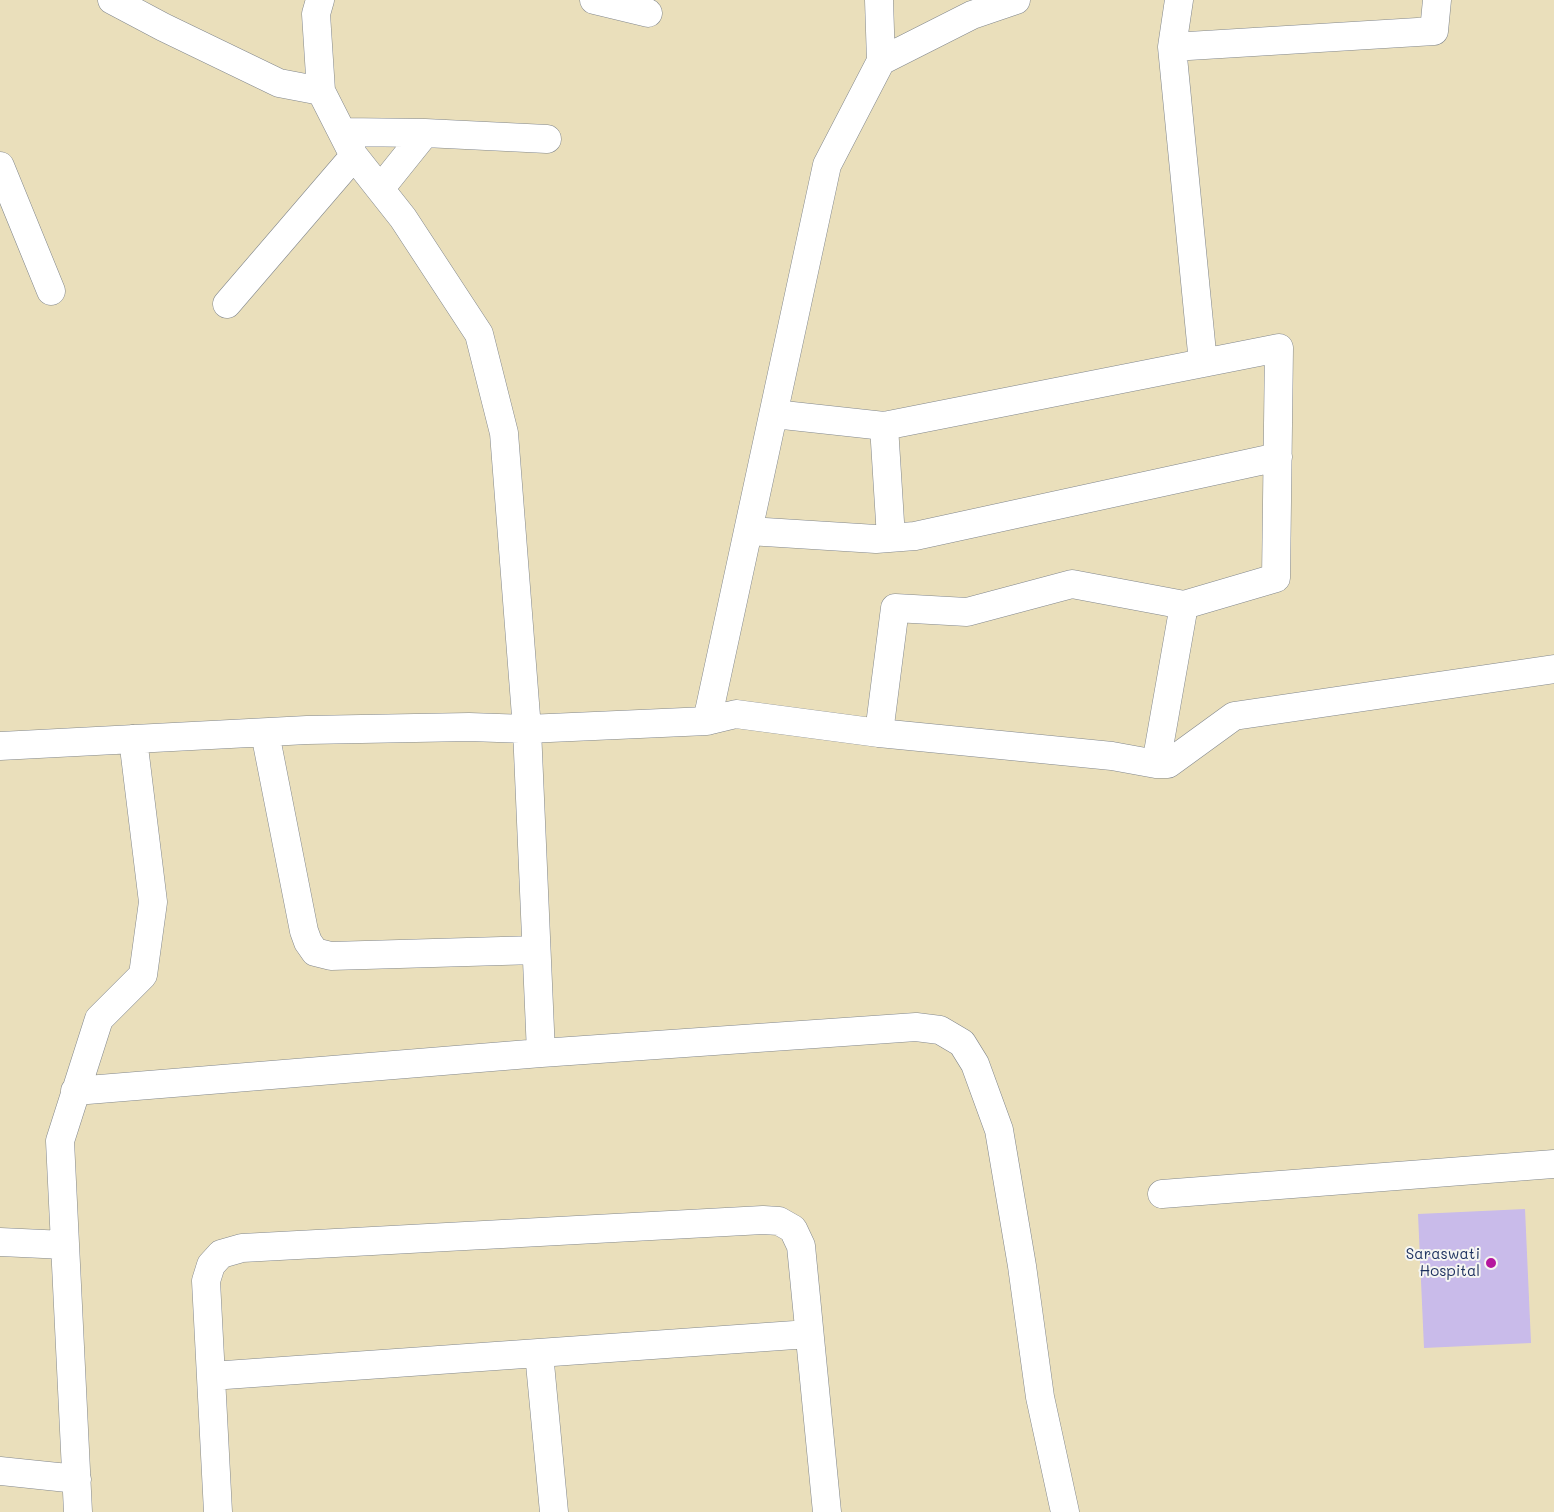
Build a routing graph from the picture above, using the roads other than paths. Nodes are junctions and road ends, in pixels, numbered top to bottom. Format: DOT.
graph roads {
  1 [pos="112,0"];
  2 [pos="320,0"];
  3 [pos="594,0"];
  4 [pos="879,0"];
  5 [pos="1016,0"];
  6 [pos="1179,0"];
  7 [pos="1437,0"];
  8 [pos="648,13"];
  9 [pos="1172,47"];
  10 [pos="881,61"];
  11 [pos="321,91"];
  12 [pos="342,132"];
  13 [pos="425,133"];
  14 [pos="547,139"];
  15 [pos="354,156"];
  16 [pos="0,166"];
  17 [pos="380,189"];
  18 [pos="51,291"];
  19 [pos="228,304"];
  20 [pos="1203,363"];
  21 [pos="774,414"];
  22 [pos="884,426"];
  23 [pos="1278,457"];
  24 [pos="749,531"];
  25 [pos="892,538"];
  26 [pos="1184,605"];
  27 [pos="1554,669"];
  28 [pos="707,720"];
  29 [pos="527,729"];
  30 [pos="265,732"];
  31 [pos="879,733"];
  32 [pos="133,739"];
  33 [pos="0,746"];
  34 [pos="1156,764"];
  35 [pos="536,950"];
  36 [pos="541,1053"];
  37 [pos="76,1091"];
  38 [pos="1554,1164"];
  39 [pos="1162,1194"];
  40 [pos="0,1242"];
  41 [pos="65,1245"];
  42 [pos="809,1334"];
  43 [pos="539,1353"];
  44 [pos="211,1376"];
  45 [pos="0,1471"];
  46 [pos="77,1479"];
  47 [pos="78,1512"];
  48 [pos="218,1512"];
  49 [pos="554,1512"];
  50 [pos="827,1512"];
  51 [pos="1065,1512"];
  1 -- 11 [label="street"];
  2 -- 11 [label="street"];
  3 -- 8 [label="street"];
  4 -- 10 [label="street"];
  5 -- 10 [label="street"];
  6 -- 9 [label="street"];
  7 -- 9 [label="street"];
  9 -- 20 [label="street"];
  10 -- 21 [label="street"];
  11 -- 12 [label="street"];
  12 -- 13 [label="street"];
  12 -- 15 [label="street"];
  13 -- 14 [label="street"];
  13 -- 17 [label="street"];
  15 -- 17 [label="street"];
  15 -- 19 [label="street"];
  16 -- 18 [label="street"];
  17 -- 29 [label="street"];
  20 -- 22 [label="street"];
  20 -- 23 [label="street"];
  21 -- 22 [label="street"];
  21 -- 24 [label="street"];
  22 -- 25 [label="street"];
  23 -- 25 [label="street"];
  23 -- 26 [label="street"];
  24 -- 25 [label="street"];
  24 -- 28 [label="street"];
  26 -- 31 [label="street"];
  26 -- 34 [label="street"];
  27 -- 34 [label="street"];
  28 -- 29 [label="street"];
  28 -- 31 [label="street"];
  29 -- 30 [label="street"];
  29 -- 35 [label="street"];
  30 -- 32 [label="street"];
  30 -- 35 [label="street"];
  31 -- 34 [label="street"];
  32 -- 33 [label="street"];
  32 -- 37 [label="street"];
  35 -- 36 [label="street"];
  36 -- 37 [label="street"];
  36 -- 51 [label="street"];
  37 -- 41 [label="street"];
  38 -- 39 [label="street"];
  40 -- 41 [label="street"];
  41 -- 46 [label="street"];
  42 -- 43 [label="street"];
  42 -- 44 [label="street"];
  42 -- 50 [label="street"];
  43 -- 44 [label="street"];
  43 -- 49 [label="street"];
  44 -- 48 [label="street"];
  45 -- 46 [label="street"];
  46 -- 47 [label="street"];
}
